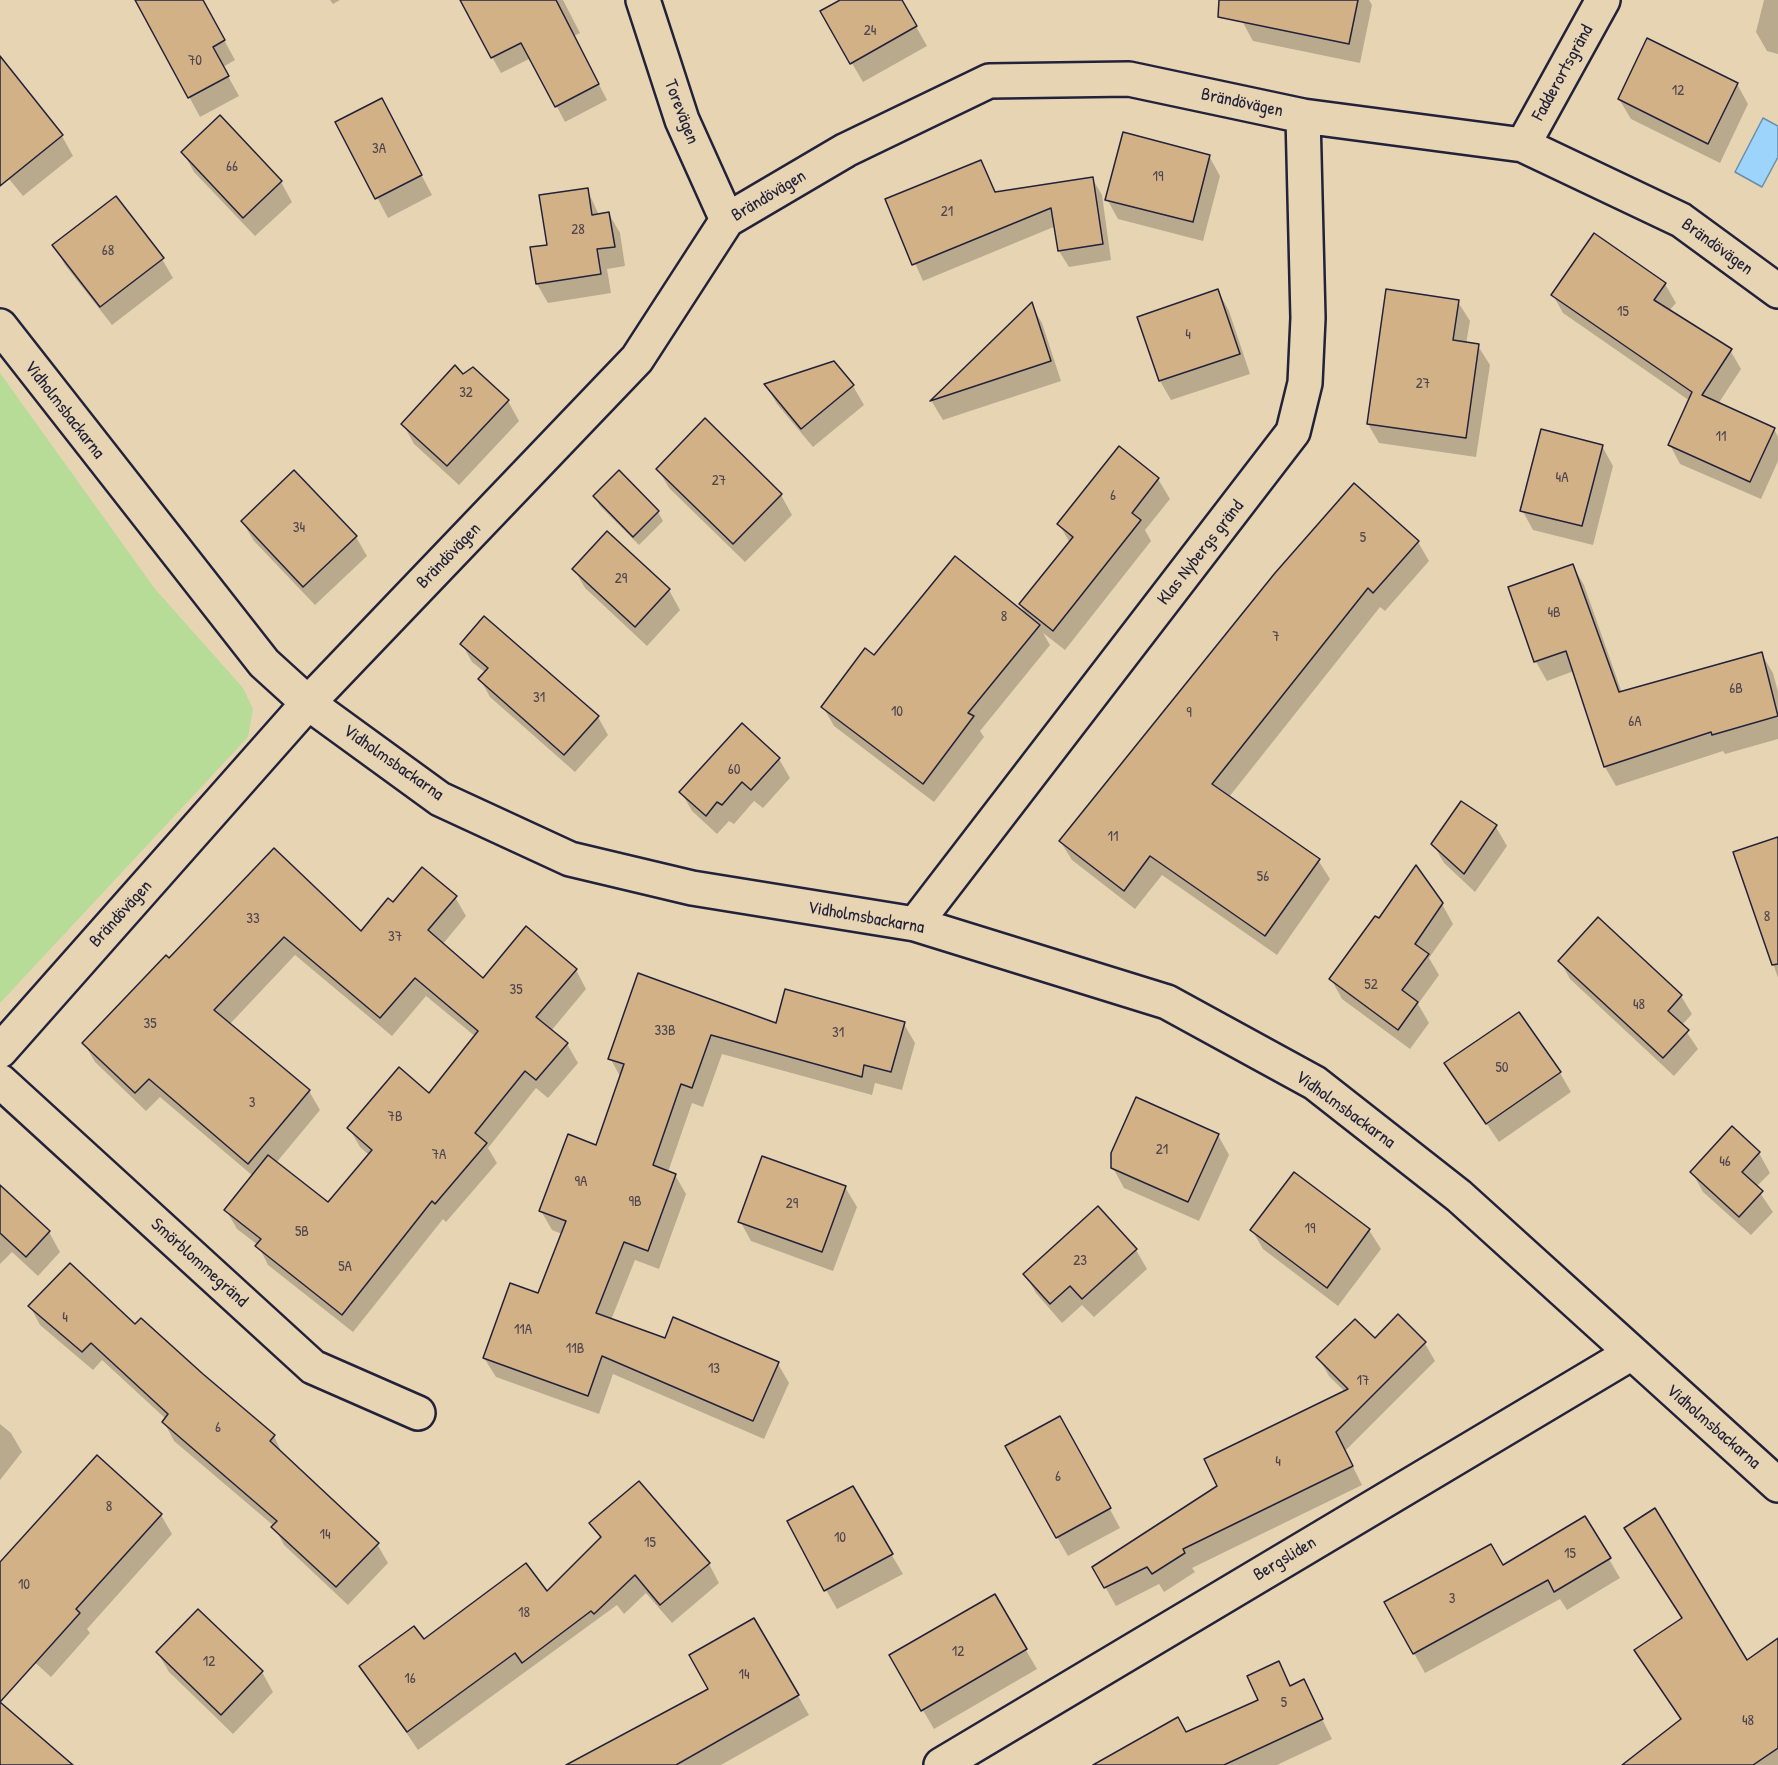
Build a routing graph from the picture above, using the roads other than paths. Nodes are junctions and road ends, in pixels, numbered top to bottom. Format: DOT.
graph roads {
  1 [pos="643,0"];
  2 [pos="1603,0"];
  3 [pos="1303,116"];
  4 [pos="1523,145"];
  5 [pos="727,220"];
  6 [pos="1778,291"];
  7 [pos="0,327"];
  8 [pos="308,703"];
  9 [pos="915,924"];
  10 [pos="0,1052"];
  11 [pos="0,1081"];
  12 [pos="1630,1354"];
  13 [pos="418,1413"];
  14 [pos="1778,1485"];
  15 [pos="940,1765"];
  1 -- 5 [label="street, Torevägen"];
  2 -- 4 [label="street, Fadderortsgränd"];
  3 -- 4 [label="street, Brändövägen"];
  3 -- 5 [label="street, Brändövägen"];
  3 -- 9 [label="street, Klas Nybergs gränd"];
  4 -- 6 [label="street, Brändövägen"];
  5 -- 8 [label="street, Brändövägen"];
  7 -- 8 [label="street, Vidholmsbackarna"];
  8 -- 9 [label="street, Vidholmsbackarna"];
  8 -- 10 [label="street, Brändövägen"];
  9 -- 12 [label="street, Vidholmsbackarna"];
  11 -- 13 [label="street, Smörblommegränd"];
  12 -- 14 [label="street, Vidholmsbackarna"];
  12 -- 15 [label="street, Bergsliden"];
}
